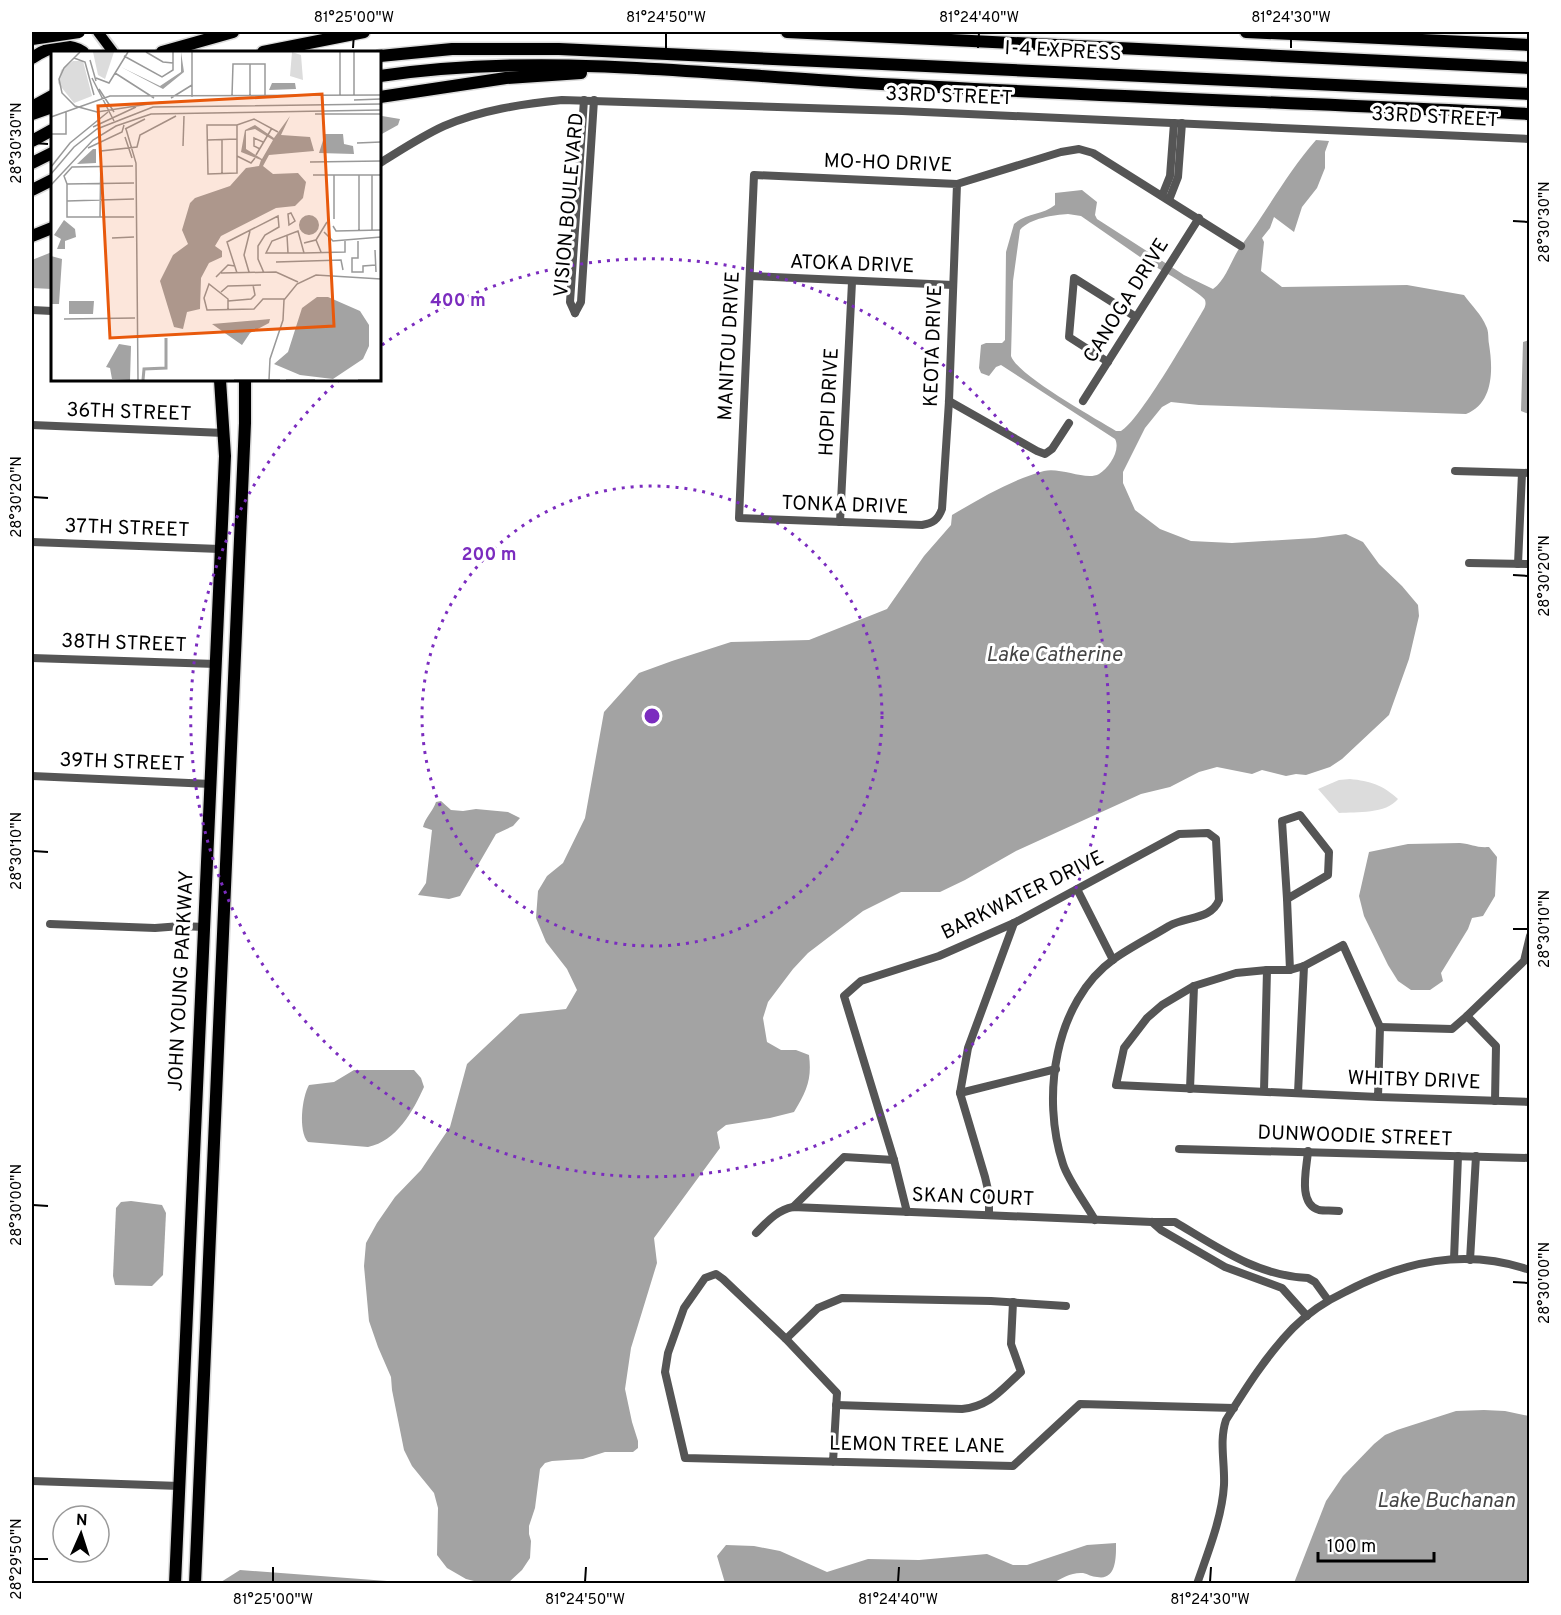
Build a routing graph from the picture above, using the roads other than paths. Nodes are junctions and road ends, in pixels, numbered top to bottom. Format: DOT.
graph roads {
  1 [pos="37,32"];
  2 [pos="54,32"];
  3 [pos="80,32"];
  4 [pos="98,32"];
  5 [pos="233,32"];
  6 [pos="364,32"];
  7 [pos="787,32"];
  8 [pos="1246,32"];
  9 [pos="32,39"];
  10 [pos="1530,45"];
  11 [pos="32,48"];
  12 [pos="63,49"];
  13 [pos="81,51"];
  14 [pos="112,51"];
  15 [pos="166,51"];
  16 [pos="268,51"];
  17 [pos="381,56"];
  18 [pos="32,58"];
  19 [pos="1530,68"];
  20 [pos="659,70"];
  21 [pos="381,76"];
  22 [pos="1530,94"];
  23 [pos="51,97"];
  24 [pos="381,97"];
  25 [pos="584,100"];
  26 [pos="594,100"];
  27 [pos="32,107"];
  28 [pos="51,107"];
  29 [pos="32,114"];
  30 [pos="1530,114"];
  31 [pos="1178,123"];
  32 [pos="51,131"];
  33 [pos="1530,139"];
  34 [pos="32,141"];
  35 [pos="51,154"];
  36 [pos="381,162"];
  37 [pos="32,163"];
  38 [pos="754,176"];
  39 [pos="51,180"];
  40 [pos="957,184"];
  41 [pos="32,190"];
  42 [pos="1166,198"];
  43 [pos="1199,218"];
  44 [pos="51,228"];
  45 [pos="32,236"];
  46 [pos="1240,246"];
  47 [pos="750,276"];
  48 [pos="852,282"];
  49 [pos="952,285"];
  50 [pos="32,310"];
  51 [pos="51,311"];
  52 [pos="1136,317"];
  53 [pos="1108,362"];
  54 [pos="220,381"];
  55 [pos="245,381"];
  56 [pos="949,401"];
  57 [pos="1083,401"];
  58 [pos="1069,423"];
  59 [pos="32,425"];
  60 [pos="224,433"];
  61 [pos="1455,471"];
  62 [pos="1526,473"];
  63 [pos="942,509"];
  64 [pos="739,518"];
  65 [pos="840,522"];
  66 [pos="32,542"];
  67 [pos="220,549"];
  68 [pos="1469,563"];
  69 [pos="1518,564"];
  70 [pos="1530,564"];
  71 [pos="238,584"];
  72 [pos="32,658"];
  73 [pos="216,664"];
  74 [pos="32,776"];
  75 [pos="211,784"];
  76 [pos="227,835"];
  77 [pos="1077,889"];
  78 [pos="1287,898"];
  79 [pos="1014,923"];
  80 [pos="50,924"];
  81 [pos="204,927"];
  82 [pos="1530,936"];
  83 [pos="1113,960"];
  84 [pos="1527,964"];
  85 [pos="1304,966"];
  86 [pos="1267,970"];
  87 [pos="1290,970"];
  88 [pos="1194,986"];
  89 [pos="1467,1016"];
  90 [pos="1380,1027"];
  91 [pos="1056,1069"];
  92 [pos="1190,1089"];
  93 [pos="1264,1091"];
  94 [pos="960,1093"];
  95 [pos="1298,1093"];
  96 [pos="1378,1097"];
  97 [pos="1495,1101"];
  98 [pos="1530,1102"];
  99 [pos="1179,1149"];
  100 [pos="1308,1151"];
  101 [pos="1458,1156"];
  102 [pos="1476,1156"];
  103 [pos="1530,1158"];
  104 [pos="894,1160"];
  105 [pos="793,1207"];
  106 [pos="1339,1211"];
  107 [pos="907,1212"];
  108 [pos="989,1215"];
  109 [pos="1095,1220"];
  110 [pos="1152,1222"];
  111 [pos="756,1233"];
  112 [pos="1454,1259"];
  113 [pos="1470,1260"];
  114 [pos="1530,1270"];
  115 [pos="1328,1300"];
  116 [pos="1012,1302"];
  117 [pos="1066,1306"];
  118 [pos="1307,1316"];
  119 [pos="786,1339"];
  120 [pos="836,1405"];
  121 [pos="1234,1408"];
  122 [pos="833,1462"];
  123 [pos="32,1481"];
  124 [pos="180,1486"];
  125 [pos="197,1539"];
  126 [pos="175,1584"];
  127 [pos="195,1584"];
  128 [pos="1197,1584"];
  1 -- 11 [label="highway"];
  2 -- 12 [label="main road"];
  3 -- 9 [label="highway, bridge"];
  4 -- 14 [label="main road"];
  5 -- 15 [label="highway"];
  6 -- 16 [label="highway"];
  7 -- 19 [label="highway, I-4 EXPRESS"];
  8 -- 10 [label="highway"];
  12 -- 13 [label="highway"];
  12 -- 18 [label="highway"];
  17 -- 22 [label="highway, I-4 EXPRESS"];
  20 -- 21 [label="highway"];
  20 -- 24 [label="highway"];
  20 -- 30 [label="highway"];
  23 -- 27 [label="highway"];
  25 -- 26 [label="street, 33RD STREET"];
  25 -- 26 [label="street, VISION BOULEVARD"];
  25 -- 36 [label="street, 33RD STREET"];
  26 -- 31 [label="street, 33RD STREET"];
  28 -- 29 [label="highway"];
  31 -- 33 [label="street, 33RD STREET"];
  31 -- 42 [label="street"];
  32 -- 34 [label="highway"];
  35 -- 37 [label="highway"];
  38 -- 40 [label="street, MO-HO DRIVE"];
  38 -- 47 [label="street, MANITOU DRIVE"];
  39 -- 41 [label="highway"];
  40 -- 42 [label="street, MO-HO DRIVE"];
  40 -- 49 [label="street, KEOTA DRIVE"];
  42 -- 43 [label="street, MO-HO DRIVE"];
  43 -- 46 [label="street, MO-HO DRIVE"];
  43 -- 52 [label="street, CANOGA DRIVE"];
  44 -- 45 [label="highway"];
  47 -- 48 [label="street, ATOKA DRIVE"];
  47 -- 64 [label="street, MANITOU DRIVE"];
  48 -- 49 [label="street, ATOKA DRIVE"];
  48 -- 65 [label="street, HOPI DRIVE"];
  49 -- 56 [label="street, KEOTA DRIVE"];
  50 -- 51 [label="street"];
  52 -- 53 [label="street, CANOGA DRIVE"];
  52 -- 53 [label="street"];
  53 -- 57 [label="street, CANOGA DRIVE"];
  54 -- 60 [label="highway, JOHN YOUNG PARKWAY"];
  55 -- 71 [label="highway, JOHN YOUNG PARKWAY"];
  56 -- 58 [label="street"];
  56 -- 63 [label="street, KEOTA DRIVE"];
  59 -- 60 [label="street, 36TH STREET"];
  60 -- 67 [label="highway, JOHN YOUNG PARKWAY"];
  61 -- 62 [label="street"];
  62 -- 69 [label="street"];
  63 -- 65 [label="street, TONKA DRIVE"];
  64 -- 65 [label="street, TONKA DRIVE"];
  66 -- 67 [label="street, 37TH STREET"];
  67 -- 71 [label="highway"];
  67 -- 73 [label="highway, JOHN YOUNG PARKWAY"];
  68 -- 69 [label="street"];
  69 -- 70 [label="street"];
  71 -- 76 [label="highway, JOHN YOUNG PARKWAY"];
  72 -- 73 [label="street, 38TH STREET"];
  73 -- 75 [label="highway, JOHN YOUNG PARKWAY"];
  74 -- 75 [label="street, 39TH STREET"];
  75 -- 76 [label="highway"];
  75 -- 81 [label="highway, JOHN YOUNG PARKWAY"];
  76 -- 125 [label="highway, JOHN YOUNG PARKWAY"];
  77 -- 79 [label="street, BARKWATER DRIVE"];
  77 -- 83 [label="street"];
  77 -- 83 [label="street, BARKWATER DRIVE"];
  78 -- 78 [label="street"];
  78 -- 87 [label="street"];
  79 -- 94 [label="street"];
  79 -- 104 [label="street, BARKWATER DRIVE"];
  80 -- 81 [label="street"];
  81 -- 124 [label="highway, JOHN YOUNG PARKWAY"];
  82 -- 84 [label="street"];
  83 -- 91 [label="street"];
  84 -- 89 [label="street"];
  85 -- 87 [label="street"];
  85 -- 90 [label="street"];
  85 -- 95 [label="street"];
  86 -- 87 [label="street"];
  86 -- 88 [label="street"];
  86 -- 93 [label="street"];
  88 -- 92 [label="street"];
  88 -- 92 [label="street, WHITBY DRIVE"];
  89 -- 90 [label="street"];
  89 -- 97 [label="street"];
  90 -- 96 [label="street"];
  91 -- 94 [label="street"];
  91 -- 109 [label="street"];
  92 -- 93 [label="street, WHITBY DRIVE"];
  93 -- 95 [label="street, WHITBY DRIVE"];
  94 -- 108 [label="street"];
  95 -- 96 [label="street, WHITBY DRIVE"];
  96 -- 97 [label="street, WHITBY DRIVE"];
  97 -- 98 [label="street, WHITBY DRIVE"];
  99 -- 100 [label="street, DUNWOODIE STREET"];
  100 -- 101 [label="street, DUNWOODIE STREET"];
  100 -- 106 [label="street"];
  101 -- 102 [label="street, DUNWOODIE STREET"];
  101 -- 112 [label="street"];
  102 -- 103 [label="street, DUNWOODIE STREET"];
  102 -- 113 [label="street"];
  104 -- 105 [label="street"];
  104 -- 107 [label="street"];
  105 -- 107 [label="street, SKAN COURT"];
  105 -- 111 [label="street"];
  107 -- 108 [label="street, SKAN COURT"];
  108 -- 109 [label="street, SKAN COURT"];
  109 -- 110 [label="street, SKAN COURT"];
  110 -- 115 [label="street, SKAN COURT"];
  110 -- 118 [label="street"];
  112 -- 113 [label="street"];
  112 -- 115 [label="street"];
  113 -- 114 [label="street"];
  115 -- 118 [label="street"];
  116 -- 117 [label="street"];
  116 -- 119 [label="street"];
  116 -- 120 [label="street"];
  118 -- 121 [label="street"];
  119 -- 120 [label="street"];
  119 -- 122 [label="street, LEMON TREE LANE"];
  120 -- 122 [label="street"];
  121 -- 122 [label="street, LEMON TREE LANE"];
  121 -- 128 [label="street"];
  123 -- 124 [label="street"];
  124 -- 125 [label="highway"];
  124 -- 126 [label="highway, JOHN YOUNG PARKWAY"];
  125 -- 127 [label="highway, JOHN YOUNG PARKWAY"];
}
